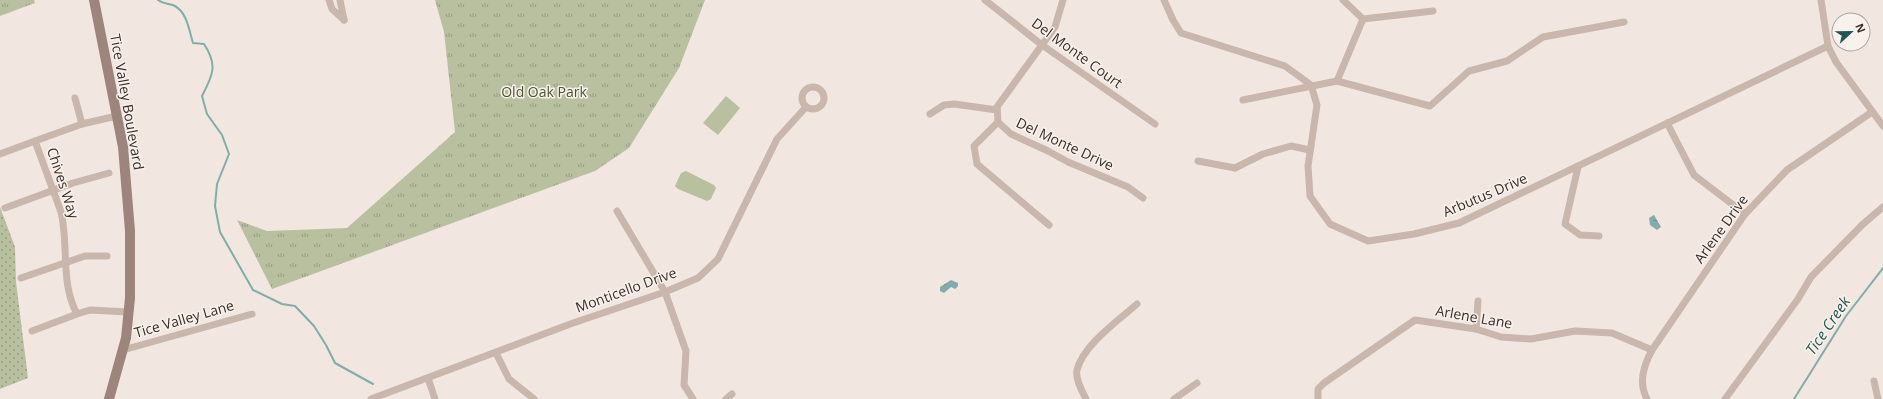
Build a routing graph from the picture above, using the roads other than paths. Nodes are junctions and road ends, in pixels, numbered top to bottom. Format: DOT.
graph roads {
  1 [pos="94,0"];
  2 [pos="329,0"];
  3 [pos="340,0"];
  4 [pos="985,0"];
  5 [pos="1063,0"];
  6 [pos="1164,0"];
  7 [pos="1343,0"];
  8 [pos="1821,0"];
  9 [pos="1434,11"];
  10 [pos="1363,19"];
  11 [pos="1624,22"];
  12 [pos="1042,45"];
  13 [pos="1828,46"];
  14 [pos="1337,81"];
  15 [pos="1311,85"];
  16 [pos="75,98"];
  17 [pos="1243,100"];
  18 [pos="806,107"];
  19 [pos="997,110"];
  20 [pos="1872,112"];
  21 [pos="930,114"];
  22 [pos="117,116"];
  23 [pos="998,122"];
  24 [pos="1667,123"];
  25 [pos="82,124"];
  26 [pos="1155,124"];
  27 [pos="1883,126"];
  28 [pos="34,141"];
  29 [pos="1310,150"];
  30 [pos="0,154"];
  31 [pos="1198,161"];
  32 [pos="1578,167"];
  33 [pos="109,173"];
  34 [pos="54,190"];
  35 [pos="1143,198"];
  36 [pos="1883,207"];
  37 [pos="5,208"];
  38 [pos="617,211"];
  39 [pos="1745,214"];
  40 [pos="1049,224"];
  41 [pos="1599,236"];
  42 [pos="107,256"];
  43 [pos="66,262"];
  44 [pos="21,278"];
  45 [pos="666,292"];
  46 [pos="1478,301"];
  47 [pos="1137,304"];
  48 [pos="128,312"];
  49 [pos="77,314"];
  50 [pos="252,314"];
  51 [pos="1476,328"];
  52 [pos="32,330"];
  53 [pos="123,350"];
  54 [pos="1652,350"];
  55 [pos="496,353"];
  56 [pos="428,378"];
  57 [pos="1874,381"];
  58 [pos="1197,384"];
  59 [pos="732,394"];
  60 [pos="109,399"];
  61 [pos="371,399"];
  62 [pos="435,399"];
  63 [pos="534,399"];
  64 [pos="693,399"];
  65 [pos="726,399"];
  66 [pos="1086,399"];
  67 [pos="1174,399"];
  68 [pos="1318,399"];
  69 [pos="1647,399"];
  70 [pos="1725,399"];
  71 [pos="1878,399"];
  1 -- 22 [label="street, Tice Valley Boulevard"];
  2 -- 3 [label="street"];
  4 -- 12 [label="street, Del Monte Court"];
  5 -- 12 [label="street"];
  6 -- 15 [label="street"];
  7 -- 10 [label="street"];
  8 -- 13 [label="street"];
  9 -- 10 [label="street"];
  10 -- 14 [label="street"];
  11 -- 14 [label="street"];
  12 -- 19 [label="street"];
  12 -- 26 [label="street, Del Monte Court"];
  13 -- 20 [label="street"];
  13 -- 24 [label="street, Arbutus Drive"];
  14 -- 15 [label="street"];
  15 -- 17 [label="street"];
  15 -- 29 [label="street, Arbutus Drive"];
  16 -- 25 [label="street"];
  18 -- 45 [label="street, Monticello Drive"];
  19 -- 21 [label="street"];
  19 -- 23 [label="street, Del Monte Drive"];
  20 -- 27 [label="street"];
  20 -- 39 [label="street, Arlene Drive"];
  22 -- 25 [label="street, Chives Way"];
  22 -- 48 [label="street, Tice Valley Boulevard"];
  23 -- 35 [label="street, Del Monte Drive"];
  23 -- 40 [label="street"];
  24 -- 32 [label="street, Arbutus Drive"];
  24 -- 39 [label="street"];
  25 -- 28 [label="street, Chives Way"];
  28 -- 30 [label="street"];
  28 -- 34 [label="street, Chives Way"];
  29 -- 31 [label="street"];
  29 -- 32 [label="street, Arbutus Drive"];
  32 -- 41 [label="street"];
  33 -- 34 [label="street"];
  34 -- 37 [label="street"];
  34 -- 43 [label="street, Chives Way"];
  36 -- 70 [label="street"];
  38 -- 45 [label="street"];
  39 -- 54 [label="street, Arlene Drive"];
  42 -- 43 [label="street"];
  43 -- 44 [label="street"];
  43 -- 49 [label="street, Chives Way"];
  45 -- 55 [label="street, Monticello Drive"];
  45 -- 64 [label="street"];
  46 -- 51 [label="street"];
  47 -- 66 [label="street"];
  48 -- 49 [label="street"];
  48 -- 53 [label="street, Tice Valley Boulevard"];
  49 -- 52 [label="street"];
  50 -- 53 [label="street, Tice Valley Lane"];
  51 -- 54 [label="street, Arlene Lane"];
  51 -- 68 [label="street, Arlene Lane"];
  53 -- 60 [label="street, Tice Valley Boulevard"];
  54 -- 69 [label="street, Arlene Drive"];
  55 -- 56 [label="street, Monticello Drive"];
  55 -- 63 [label="street"];
  56 -- 61 [label="street, Monticello Drive"];
  56 -- 62 [label="street"];
  57 -- 71 [label="street"];
  58 -- 67 [label="street"];
  59 -- 65 [label="street"];
}
